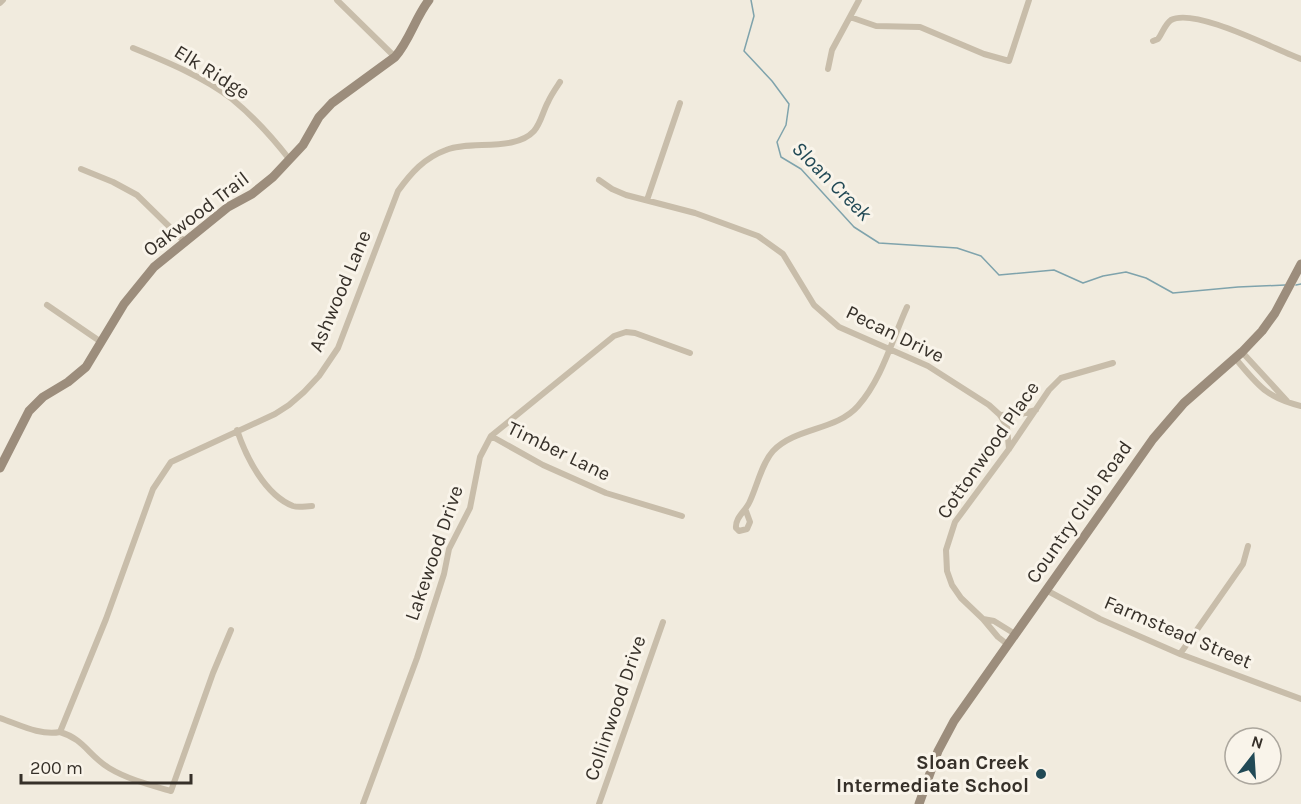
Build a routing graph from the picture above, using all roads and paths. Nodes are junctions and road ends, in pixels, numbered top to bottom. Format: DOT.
graph roads {
  1 [pos="337,0"];
  2 [pos="429,0"];
  3 [pos="859,0"];
  4 [pos="1029,0"];
  5 [pos="850,18"];
  6 [pos="1153,41"];
  7 [pos="133,48"];
  8 [pos="395,57"];
  9 [pos="1301,59"];
  10 [pos="828,69"];
  11 [pos="560,82"];
  12 [pos="680,103"];
  13 [pos="290,160"];
  14 [pos="81,170"];
  15 [pos="599,180"];
  16 [pos="647,200"];
  17 [pos="184,241"];
  18 [pos="1299,268"];
  19 [pos="47,305"];
  20 [pos="907,308"];
  21 [pos="101,342"];
  22 [pos="890,349"];
  23 [pos="690,353"];
  24 [pos="1238,355"];
  25 [pos="1113,363"];
  26 [pos="1290,403"];
  27 [pos="1301,406"];
  28 [pos="1036,410"];
  29 [pos="1000,415"];
  30 [pos="237,430"];
  31 [pos="491,436"];
  32 [pos="1009,449"];
  33 [pos="0,468"];
  34 [pos="312,506"];
  35 [pos="746,511"];
  36 [pos="682,516"];
  37 [pos="1248,546"];
  38 [pos="1046,591"];
  39 [pos="983,619"];
  40 [pos="663,622"];
  41 [pos="231,630"];
  42 [pos="1015,634"];
  43 [pos="1008,644"];
  44 [pos="1180,654"];
  45 [pos="1301,699"];
  46 [pos="0,718"];
  47 [pos="60,732"];
  48 [pos="363,804"];
  49 [pos="599,804"];
  50 [pos="919,804"];
  1 -- 8 [label="street"];
  2 -- 8 [label="main road, Oakwood Trail"];
  3 -- 5 [label="street"];
  4 -- 5 [label="street"];
  5 -- 10 [label="street"];
  6 -- 9 [label="street"];
  7 -- 13 [label="street, Elk Ridge"];
  8 -- 13 [label="main road, Oakwood Trail"];
  11 -- 30 [label="street, Ashwood Lane"];
  12 -- 16 [label="street"];
  13 -- 17 [label="main road, Oakwood Trail"];
  14 -- 17 [label="street"];
  15 -- 16 [label="street, Pecan Drive"];
  16 -- 22 [label="street, Pecan Drive"];
  17 -- 21 [label="main road, Oakwood Trail"];
  18 -- 24 [label="main road, Country Club Road"];
  19 -- 21 [label="street"];
  20 -- 22 [label="street"];
  21 -- 33 [label="main road, Oakwood Trail"];
  22 -- 29 [label="street, Pecan Drive"];
  22 -- 35 [label="street"];
  23 -- 31 [label="street, Lakewood Drive"];
  24 -- 26 [label="street"];
  24 -- 26 [label="street"];
  24 -- 38 [label="main road, Country Club Road"];
  25 -- 28 [label="street, Cottonwood Place"];
  26 -- 27 [label="street"];
  28 -- 29 [label="street"];
  28 -- 32 [label="street, Cottonwood Place"];
  29 -- 32 [label="street"];
  30 -- 34 [label="street"];
  30 -- 47 [label="street, Ashwood Lane"];
  31 -- 36 [label="street, Timber Lane"];
  31 -- 48 [label="street, Lakewood Drive"];
  32 -- 39 [label="street, Cottonwood Place"];
  37 -- 44 [label="street"];
  38 -- 42 [label="main road, Country Club Road"];
  38 -- 44 [label="street, Farmstead Street"];
  39 -- 42 [label="street, Cottonwood Place"];
  39 -- 43 [label="street, Cottonwood Place"];
  40 -- 49 [label="street, Collinwood Drive"];
  41 -- 47 [label="street"];
  42 -- 43 [label="main road, Country Club Road"];
  43 -- 50 [label="main road, Country Club Road"];
  44 -- 45 [label="street, Farmstead Street"];
  46 -- 47 [label="street"];
}
